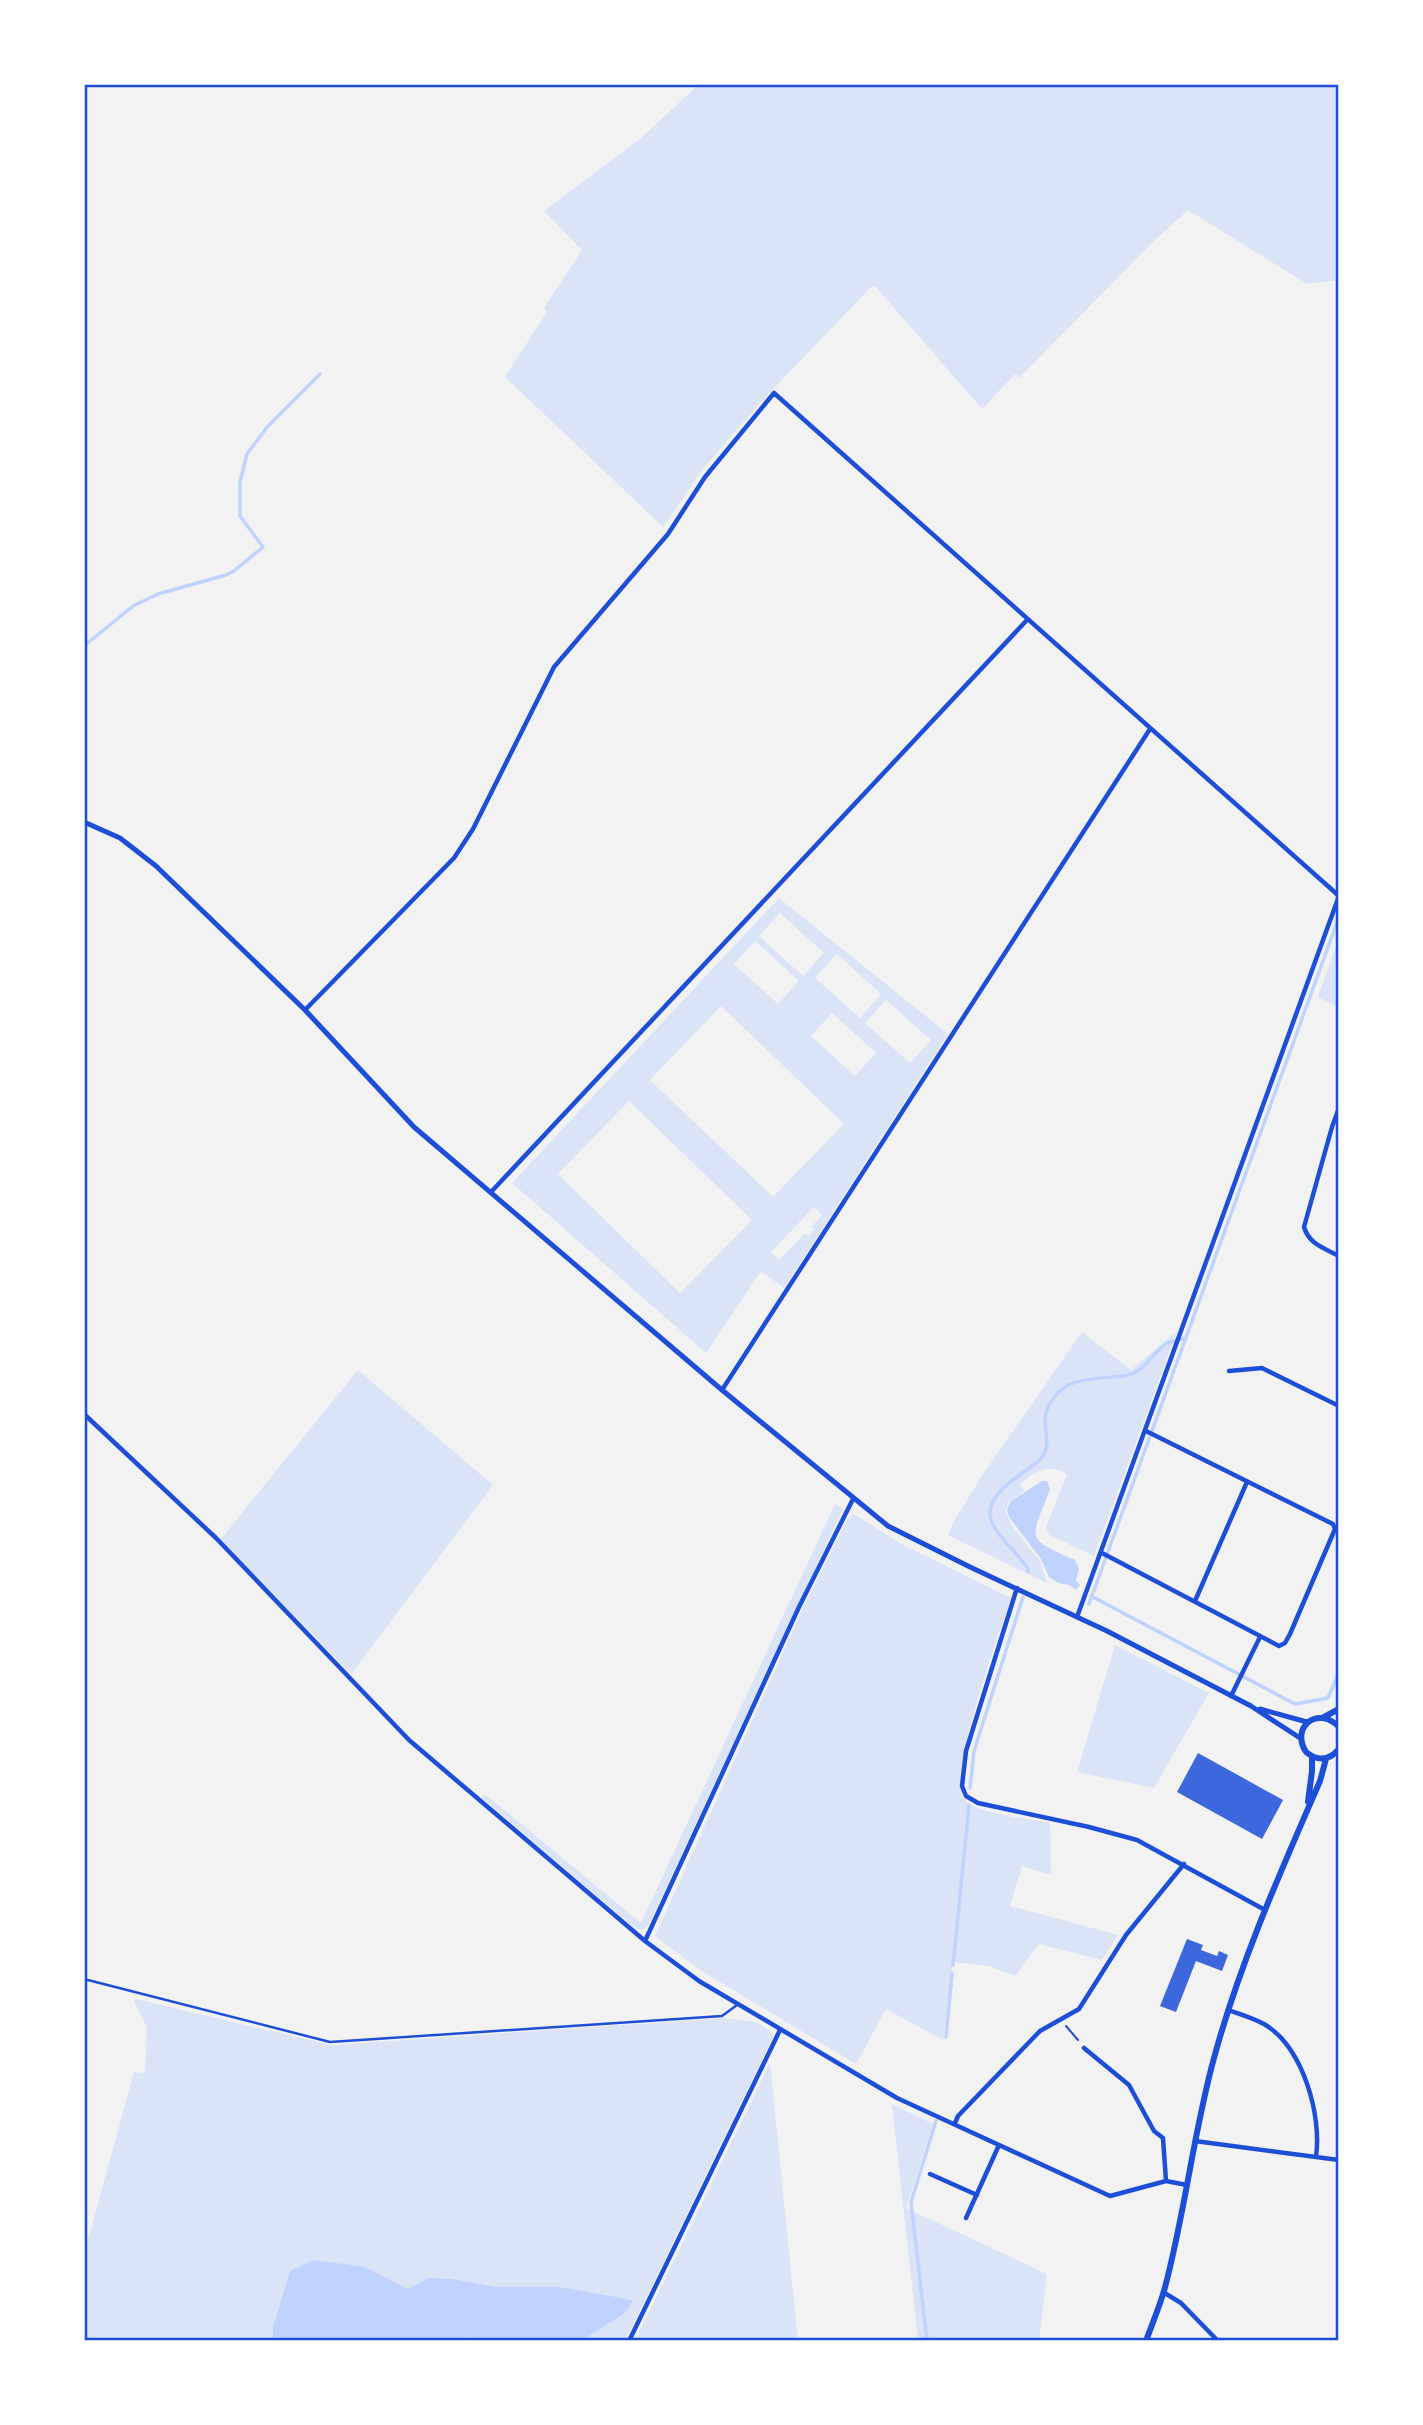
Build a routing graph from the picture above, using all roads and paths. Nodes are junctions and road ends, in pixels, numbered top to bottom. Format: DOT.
graph roads {
  1 [pos="1027,620"];
  2 [pos="1150,729"];
  3 [pos="84,740"];
  4 [pos="84,751"];
  5 [pos="84,822"];
  6 [pos="1339,896"];
  7 [pos="305,1010"];
  8 [pos="1339,1108"];
  9 [pos="491,1192"];
  10 [pos="1339,1256"];
  11 [pos="1229,1370"];
  12 [pos="722,1390"];
  13 [pos="1339,1406"];
  14 [pos="84,1414"];
  15 [pos="1146,1431"];
  16 [pos="1247,1482"];
  17 [pos="853,1499"];
  18 [pos="1102,1553"];
  19 [pos="1017,1588"];
  20 [pos="1195,1601"];
  21 [pos="1077,1617"];
  22 [pos="1260,1637"];
  23 [pos="1231,1696"];
  24 [pos="1251,1706"];
  25 [pos="1339,1709"];
  26 [pos="1324,1717"];
  27 [pos="1307,1722"];
  28 [pos="1339,1727"];
  29 [pos="1300,1738"];
  30 [pos="1339,1749"];
  31 [pos="1312,1757"];
  32 [pos="1326,1759"];
  33 [pos="1306,1814"];
  34 [pos="1184,1864"];
  35 [pos="1265,1910"];
  36 [pos="645,1941"];
  37 [pos="84,1979"];
  38 [pos="737,2005"];
  39 [pos="1227,2009"];
  40 [pos="1060,2020"];
  41 [pos="780,2030"];
  42 [pos="1084,2048"];
  43 [pos="955,2123"];
  44 [pos="1195,2141"];
  45 [pos="999,2145"];
  46 [pos="1316,2157"];
  47 [pos="1339,2161"];
  48 [pos="930,2174"];
  49 [pos="1166,2182"];
  50 [pos="1187,2185"];
  51 [pos="976,2195"];
  52 [pos="966,2218"];
  53 [pos="1163,2292"];
  54 [pos="629,2341"];
  55 [pos="1146,2341"];
  56 [pos="1218,2341"];
  1 -- 2 [label="street"];
  1 -- 7 [label="street"];
  1 -- 9 [label="street"];
  2 -- 6 [label="street"];
  2 -- 12 [label="street"];
  3 -- 4 [label="street"];
  5 -- 7 [label="street"];
  6 -- 15 [label="street"];
  7 -- 9 [label="street"];
  8 -- 10 [label="street"];
  9 -- 12 [label="street"];
  11 -- 13 [label="street"];
  12 -- 17 [label="street"];
  14 -- 36 [label="street"];
  15 -- 16 [label="street"];
  15 -- 18 [label="street"];
  16 -- 20 [label="street"];
  16 -- 22 [label="street"];
  17 -- 19 [label="street"];
  17 -- 36 [label="street"];
  18 -- 20 [label="street"];
  18 -- 21 [label="street"];
  19 -- 21 [label="street"];
  19 -- 34 [label="street"];
  20 -- 22 [label="street"];
  21 -- 23 [label="street"];
  22 -- 23 [label="street"];
  23 -- 24 [label="street"];
  24 -- 27 [label="street"];
  24 -- 29 [label="street"];
  25 -- 26 [label="main road"];
  26 -- 27 [label="main road"];
  26 -- 28 [label="main road"];
  27 -- 29 [label="main road"];
  29 -- 31 [label="main road"];
  30 -- 32 [label="main road"];
  31 -- 32 [label="main road"];
  31 -- 33 [label="main road"];
  32 -- 33 [label="main road"];
  33 -- 35 [label="main road"];
  34 -- 35 [label="street"];
  34 -- 40 [label="street"];
  35 -- 39 [label="main road"];
  36 -- 38 [label="street"];
  37 -- 38 [label="lane"];
  38 -- 41 [label="street"];
  39 -- 44 [label="main road"];
  39 -- 46 [label="street"];
  40 -- 42 [label="path"];
  40 -- 43 [label="street"];
  41 -- 43 [label="street"];
  41 -- 54 [label="street"];
  42 -- 49 [label="street"];
  43 -- 45 [label="street"];
  44 -- 46 [label="street"];
  44 -- 50 [label="main road"];
  45 -- 49 [label="street"];
  45 -- 51 [label="street"];
  46 -- 47 [label="street"];
  48 -- 51 [label="street"];
  49 -- 50 [label="street"];
  50 -- 53 [label="main road"];
  51 -- 52 [label="street"];
  53 -- 55 [label="main road"];
  53 -- 56 [label="street"];
}
